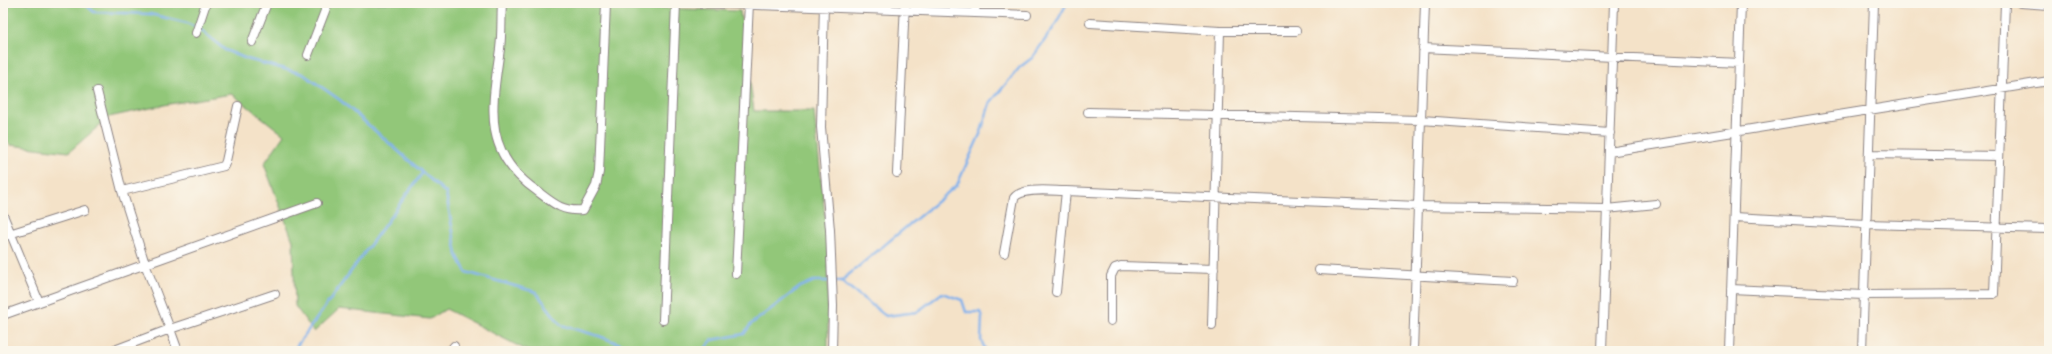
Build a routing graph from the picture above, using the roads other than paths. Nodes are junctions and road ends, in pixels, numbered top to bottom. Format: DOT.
graph roads {
  1 [pos="206,3"];
  2 [pos="267,3"];
  3 [pos="328,3"];
  4 [pos="502,3"];
  5 [pos="606,3"];
  6 [pos="676,3"];
  7 [pos="700,3"];
  8 [pos="976,3"];
  9 [pos="1425,3"];
  10 [pos="1614,3"];
  11 [pos="1741,3"];
  12 [pos="1874,3"];
  13 [pos="2005,3"];
  14 [pos="2020,3"];
  15 [pos="749,4"];
  16 [pos="2049,4"];
  17 [pos="824,5"];
  18 [pos="905,7"];
  19 [pos="975,13"];
  20 [pos="1027,15"];
  21 [pos="1090,23"];
  22 [pos="1220,31"];
  23 [pos="1296,31"];
  24 [pos="196,33"];
  25 [pos="252,42"];
  26 [pos="1423,48"];
  27 [pos="308,55"];
  28 [pos="1613,58"];
  29 [pos="1739,63"];
  30 [pos="2049,81"];
  31 [pos="2002,88"];
  32 [pos="97,92"];
  33 [pos="238,106"];
  34 [pos="1870,110"];
  35 [pos="1088,112"];
  36 [pos="1219,115"];
  37 [pos="1421,120"];
  38 [pos="1736,131"];
  39 [pos="1610,132"];
  40 [pos="1609,152"];
  41 [pos="1869,154"];
  42 [pos="1999,156"];
  43 [pos="897,173"];
  44 [pos="122,191"];
  45 [pos="1066,191"];
  46 [pos="1216,198"];
  47 [pos="317,203"];
  48 [pos="1656,204"];
  49 [pos="1418,206"];
  50 [pos="1606,209"];
  51 [pos="84,210"];
  52 [pos="3,215"];
  53 [pos="1734,218"];
  54 [pos="1866,224"];
  55 [pos="1997,228"];
  56 [pos="2049,229"];
  57 [pos="7,235"];
  58 [pos="1004,253"];
  59 [pos="144,264"];
  60 [pos="1214,269"];
  61 [pos="1319,270"];
  62 [pos="736,274"];
  63 [pos="1415,276"];
  64 [pos="1513,282"];
  65 [pos="1731,289"];
  66 [pos="1056,292"];
  67 [pos="275,294"];
  68 [pos="1864,295"];
  69 [pos="39,302"];
  70 [pos="3,315"];
  71 [pos="663,320"];
  72 [pos="1111,321"];
  73 [pos="1212,324"];
  74 [pos="170,329"];
  75 [pos="112,351"];
  76 [pos="178,351"];
  77 [pos="832,351"];
  78 [pos="1413,351"];
  79 [pos="1602,351"];
  80 [pos="1729,351"];
  81 [pos="1862,351"];
  1 -- 24 [label="street"];
  2 -- 25 [label="street"];
  3 -- 27 [label="street"];
  4 -- 5 [label="street"];
  6 -- 71 [label="street"];
  7 -- 15 [label="street"];
  8 -- 19 [label="street"];
  9 -- 26 [label="street"];
  10 -- 28 [label="street"];
  11 -- 29 [label="street"];
  12 -- 34 [label="street"];
  13 -- 31 [label="street"];
  14 -- 16 [label="street"];
  15 -- 17 [label="street"];
  15 -- 62 [label="street"];
  17 -- 18 [label="street"];
  17 -- 77 [label="street"];
  18 -- 19 [label="street"];
  18 -- 43 [label="street"];
  19 -- 20 [label="street"];
  21 -- 22 [label="street"];
  22 -- 23 [label="street"];
  22 -- 36 [label="street"];
  26 -- 28 [label="street"];
  26 -- 37 [label="street"];
  28 -- 29 [label="street"];
  28 -- 39 [label="street"];
  29 -- 38 [label="street"];
  30 -- 31 [label="street"];
  31 -- 34 [label="street"];
  31 -- 42 [label="street"];
  32 -- 44 [label="street"];
  33 -- 44 [label="street"];
  34 -- 38 [label="street"];
  34 -- 41 [label="street"];
  35 -- 36 [label="street"];
  36 -- 37 [label="street"];
  36 -- 46 [label="street"];
  37 -- 39 [label="street"];
  37 -- 49 [label="street"];
  38 -- 40 [label="street"];
  38 -- 53 [label="street"];
  39 -- 40 [label="street"];
  40 -- 50 [label="street"];
  41 -- 42 [label="street"];
  41 -- 54 [label="street"];
  42 -- 55 [label="street"];
  44 -- 59 [label="street"];
  45 -- 46 [label="street"];
  45 -- 58 [label="street"];
  45 -- 66 [label="street"];
  46 -- 49 [label="street"];
  46 -- 60 [label="street"];
  47 -- 59 [label="street"];
  48 -- 50 [label="street"];
  49 -- 50 [label="street"];
  49 -- 63 [label="street"];
  50 -- 79 [label="street"];
  51 -- 57 [label="street"];
  52 -- 57 [label="street"];
  53 -- 54 [label="street"];
  53 -- 65 [label="street"];
  54 -- 55 [label="street"];
  54 -- 68 [label="street"];
  55 -- 56 [label="street"];
  55 -- 68 [label="street"];
  57 -- 69 [label="street"];
  59 -- 69 [label="street"];
  59 -- 74 [label="street"];
  60 -- 72 [label="street"];
  60 -- 73 [label="street"];
  61 -- 63 [label="street"];
  63 -- 64 [label="street"];
  63 -- 78 [label="street"];
  65 -- 68 [label="street"];
  65 -- 80 [label="street"];
  67 -- 74 [label="street"];
  68 -- 81 [label="street"];
  69 -- 70 [label="street"];
  74 -- 75 [label="street"];
  74 -- 76 [label="street"];
}
